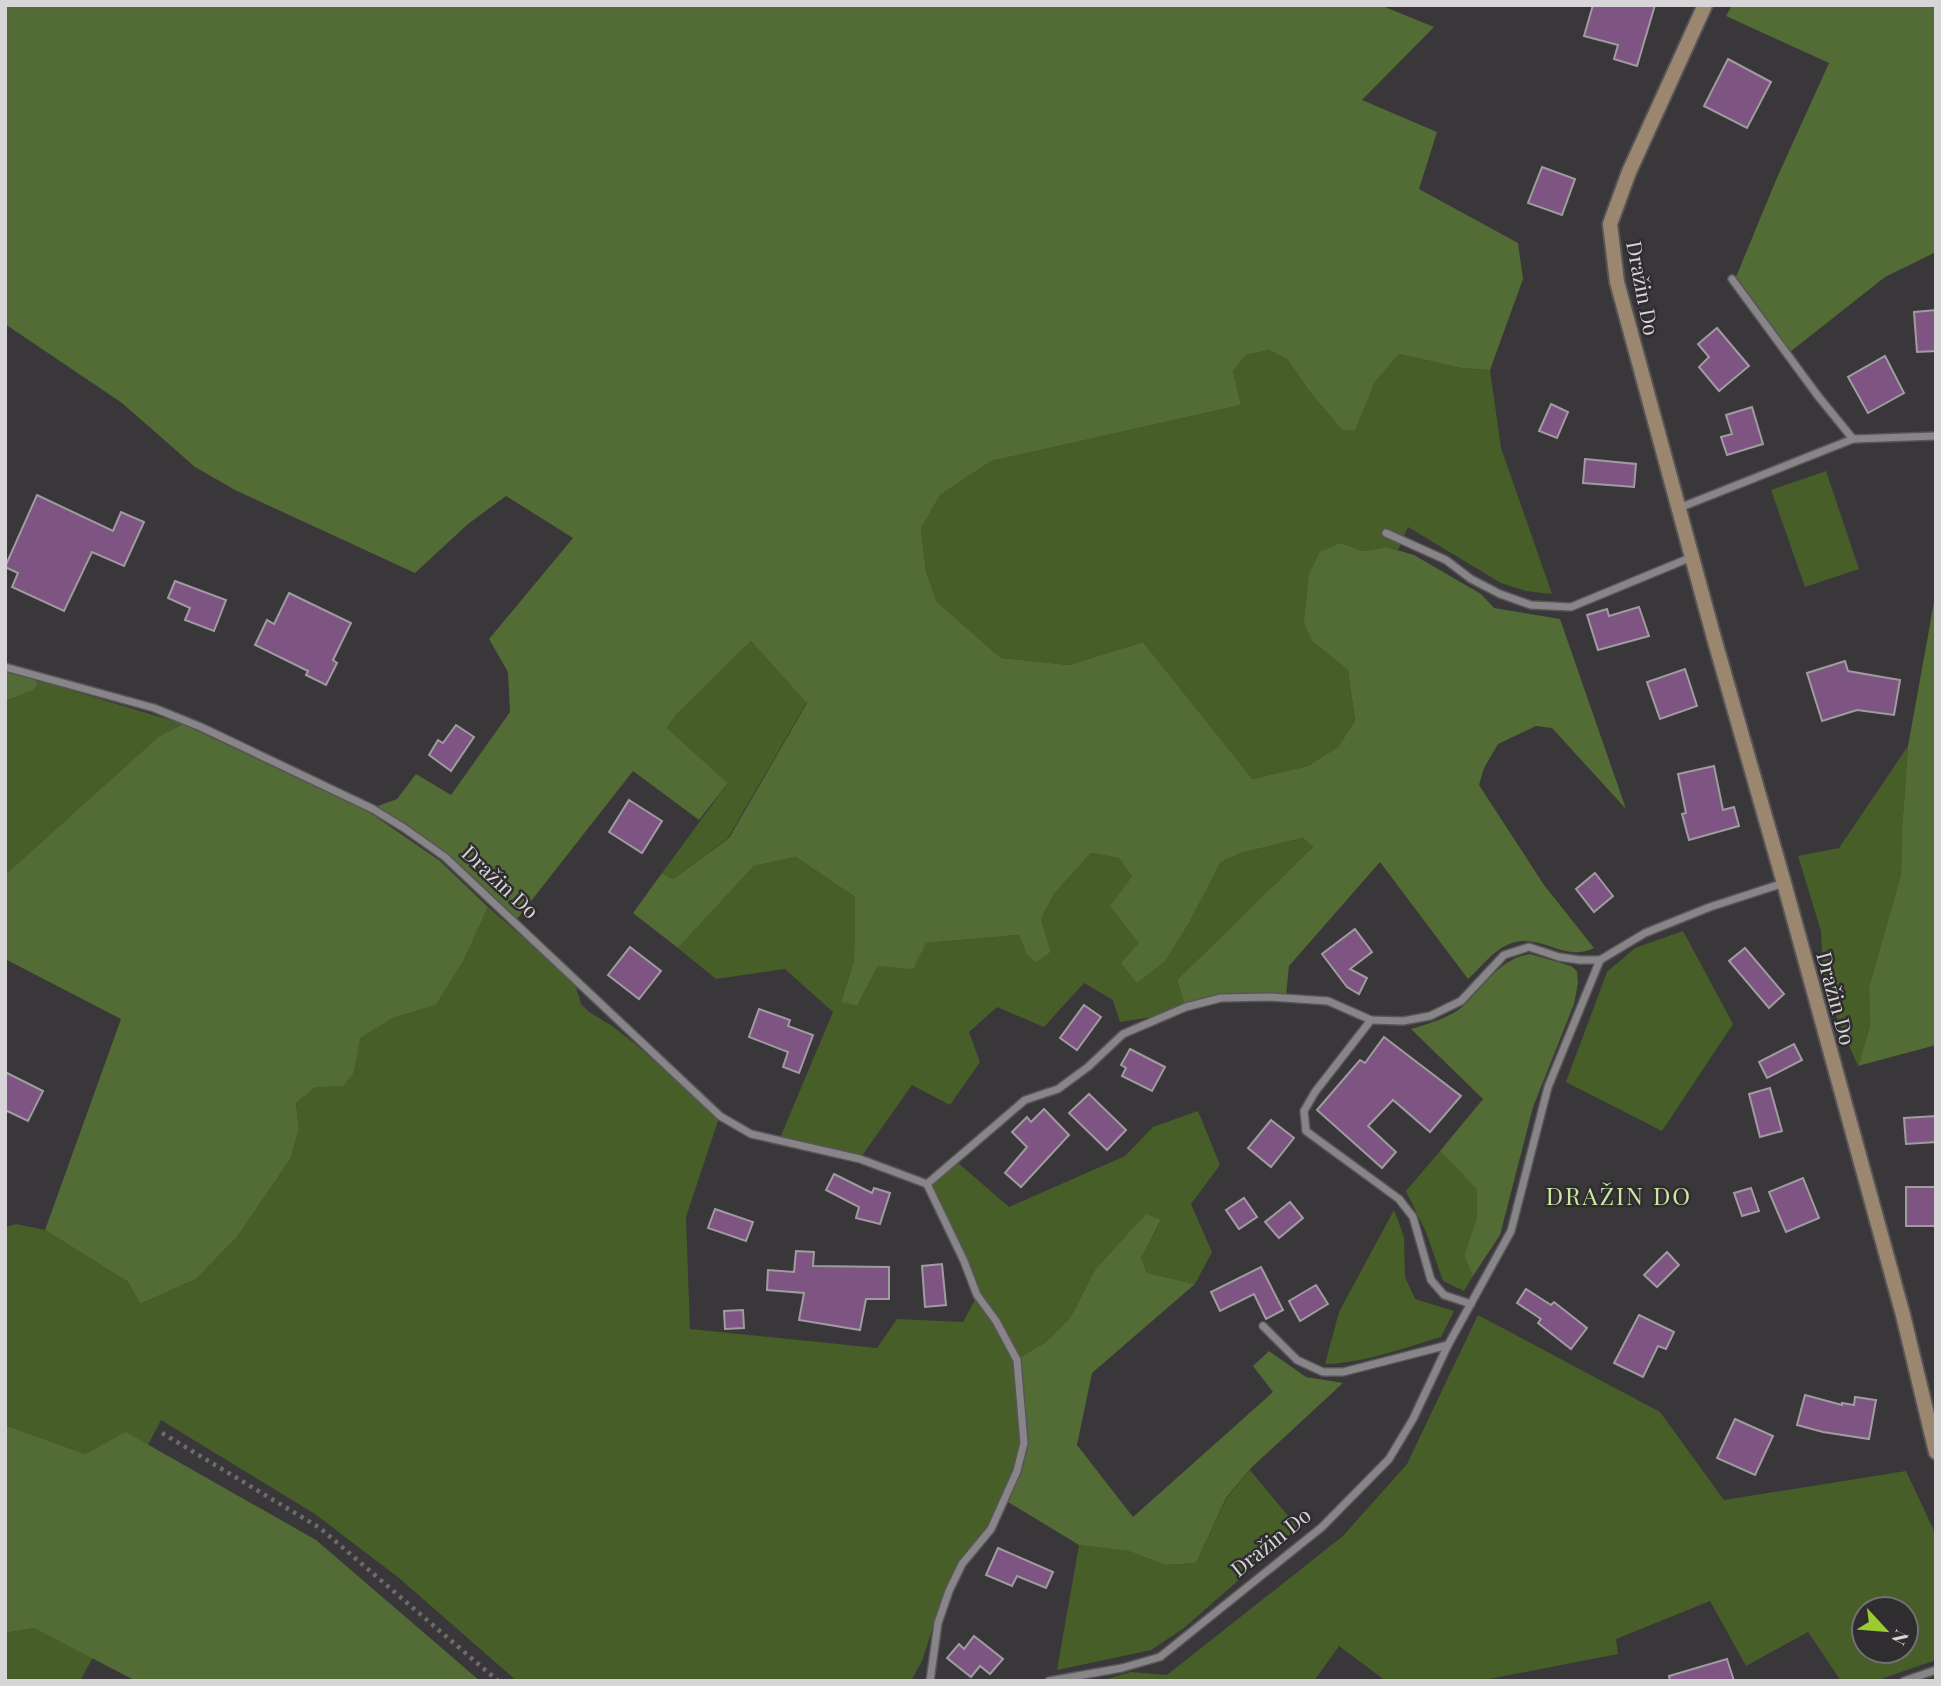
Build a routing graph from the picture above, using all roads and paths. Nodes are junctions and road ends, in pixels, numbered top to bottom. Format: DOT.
graph roads {
  1 [pos="1705,5"];
  2 [pos="1732,279"];
  3 [pos="1936,436"];
  4 [pos="1853,439"];
  5 [pos="1679,508"];
  6 [pos="1386,533"];
  7 [pos="1692,556"];
  8 [pos="5,667"];
  9 [pos="1784,883"];
  10 [pos="1601,960"];
  11 [pos="1371,1020"];
  12 [pos="927,1184"];
  13 [pos="1471,1304"];
  14 [pos="1263,1326"];
  15 [pos="1448,1345"];
  16 [pos="162,1433"];
  17 [pos="1936,1452"];
  18 [pos="1936,1670"];
  19 [pos="498,1681"];
  20 [pos="930,1681"];
  21 [pos="1049,1681"];
  22 [pos="1904,1681"];
  1 -- 5 [label="street, Dražin Do"];
  2 -- 4 [label="street"];
  3 -- 4 [label="street"];
  4 -- 5 [label="street"];
  5 -- 7 [label="street, Dražin Do"];
  6 -- 7 [label="street"];
  7 -- 9 [label="street, Dražin Do"];
  8 -- 12 [label="street, Dražin Do"];
  9 -- 10 [label="street"];
  9 -- 17 [label="street, Dražin Do"];
  10 -- 11 [label="street"];
  10 -- 13 [label="street, Dražin Do"];
  11 -- 12 [label="street"];
  11 -- 13 [label="street"];
  12 -- 20 [label="street"];
  13 -- 15 [label="street, Dražin Do"];
  14 -- 15 [label="street"];
  15 -- 21 [label="street, Dražin Do"];
  16 -- 19 [label="path"];
  18 -- 22 [label="street"];
}
